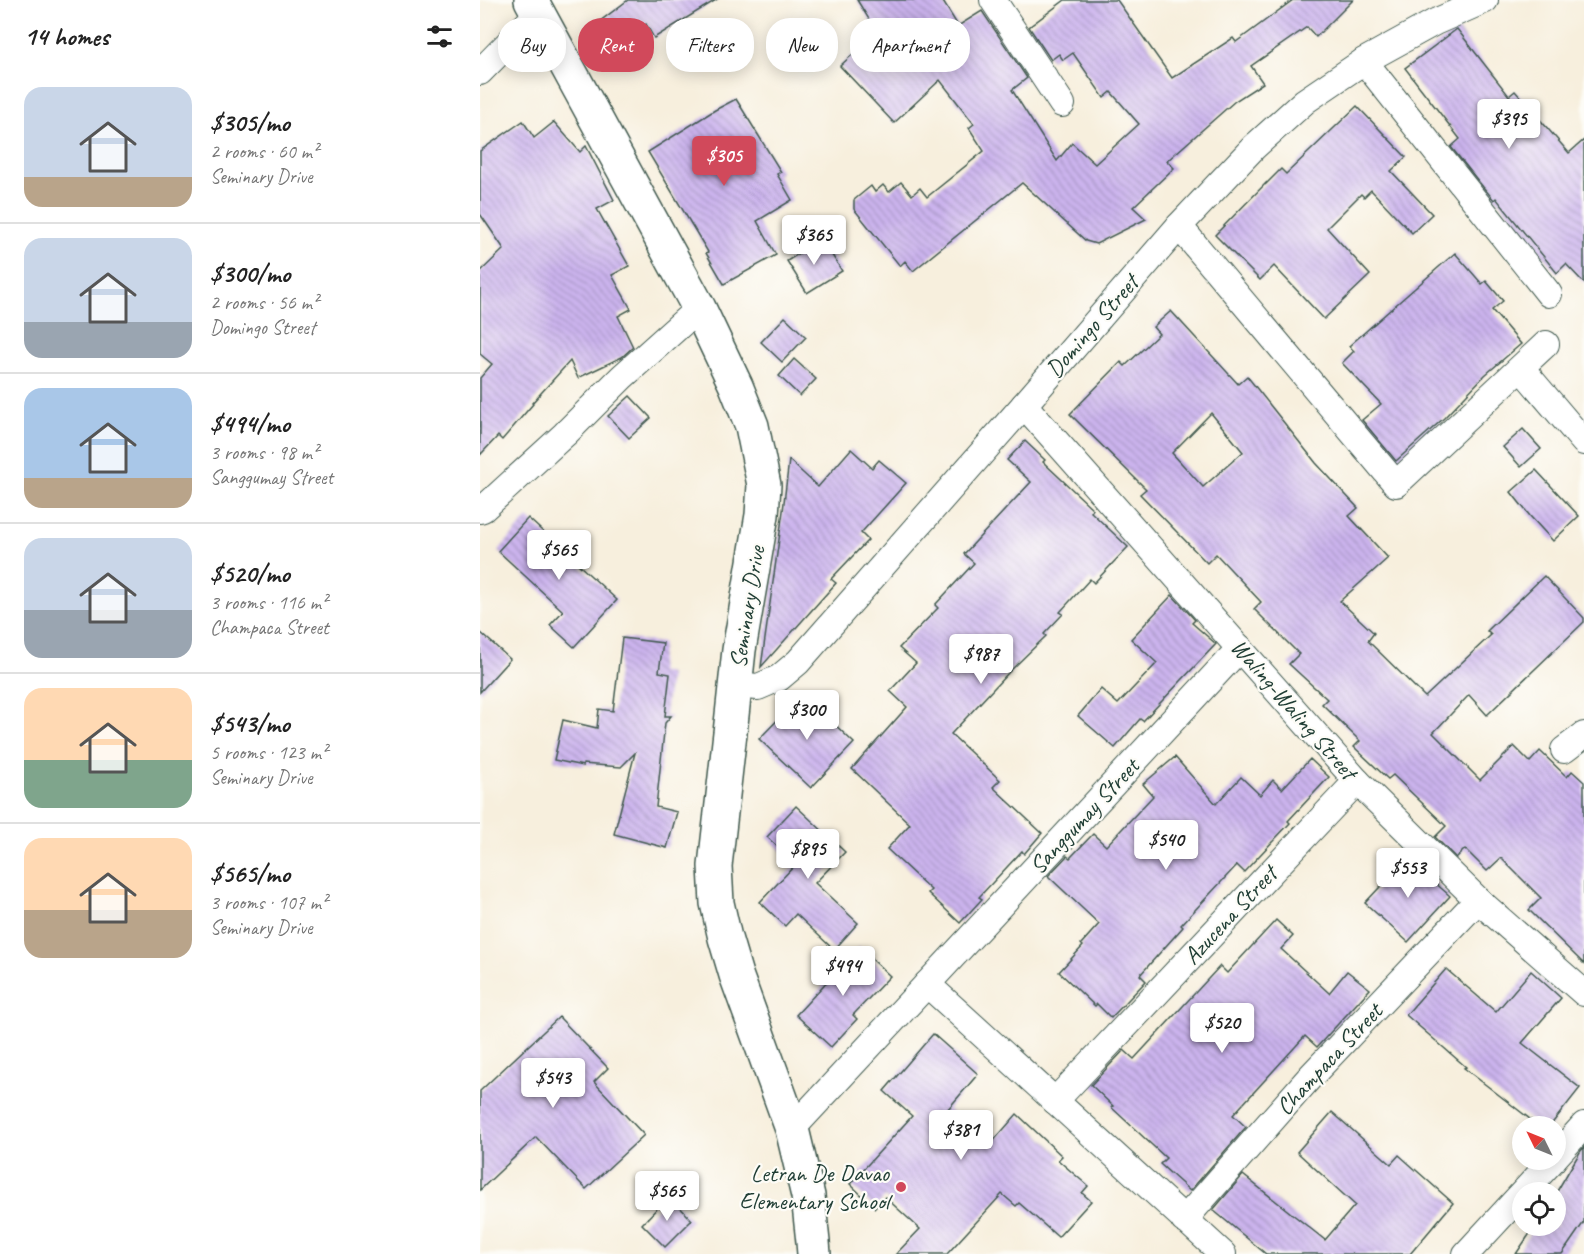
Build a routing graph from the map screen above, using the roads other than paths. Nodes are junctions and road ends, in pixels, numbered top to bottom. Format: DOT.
graph roads {
  1 [pos="993,0"];
  2 [pos="1485,0"];
  3 [pos="535,6"];
  4 [pos="1364,61"];
  5 [pos="480,72"];
  6 [pos="1062,104"];
  7 [pos="1179,226"];
  8 [pos="1549,294"];
  9 [pos="699,308"];
  10 [pos="1546,344"];
  11 [pos="1521,368"];
  12 [pos="1024,405"];
  13 [pos="1584,442"];
  14 [pos="480,510"];
  15 [pos="1240,648"];
  16 [pos="735,685"];
  17 [pos="1584,735"];
  18 [pos="1564,750"];
  19 [pos="1357,781"];
  20 [pos="1478,900"];
  21 [pos="927,984"];
  22 [pos="1584,993"];
  23 [pos="1055,1101"];
  24 [pos="1584,1125"];
  25 [pos="792,1128"];
  26 [pos="1566,1145"];
  27 [pos="1543,1170"];
  28 [pos="1184,1220"];
  29 [pos="814,1254"];
  30 [pos="1223,1254"];
  31 [pos="1466,1254"];
  1 -- 6 [label="street"];
  2 -- 4 [label="street, Domingo Street"];
  3 -- 5 [label="street"];
  3 -- 9 [label="street, Seminary Drive"];
  4 -- 7 [label="street, Domingo Street"];
  4 -- 8 [label="street"];
  7 -- 11 [label="street"];
  7 -- 12 [label="street, Domingo Street"];
  9 -- 14 [label="street"];
  9 -- 16 [label="street, Seminary Drive"];
  10 -- 11 [label="street"];
  11 -- 13 [label="street"];
  12 -- 15 [label="street, Waling-Waling Street"];
  12 -- 16 [label="street, Domingo Street"];
  15 -- 19 [label="street, Waling-Waling Street"];
  15 -- 21 [label="street, Sanggumay Street"];
  16 -- 25 [label="street, Seminary Drive"];
  17 -- 18 [label="street"];
  19 -- 20 [label="street, Waling-Waling Street"];
  19 -- 23 [label="street, Azucena Street"];
  20 -- 22 [label="street, Waling-Waling Street"];
  20 -- 28 [label="street, Champaca Street"];
  21 -- 23 [label="street"];
  21 -- 25 [label="street, Sanggumay Street"];
  23 -- 28 [label="street"];
  24 -- 26 [label="street"];
  25 -- 29 [label="street, Seminary Drive"];
  27 -- 31 [label="street"];
  28 -- 30 [label="street"];
}
